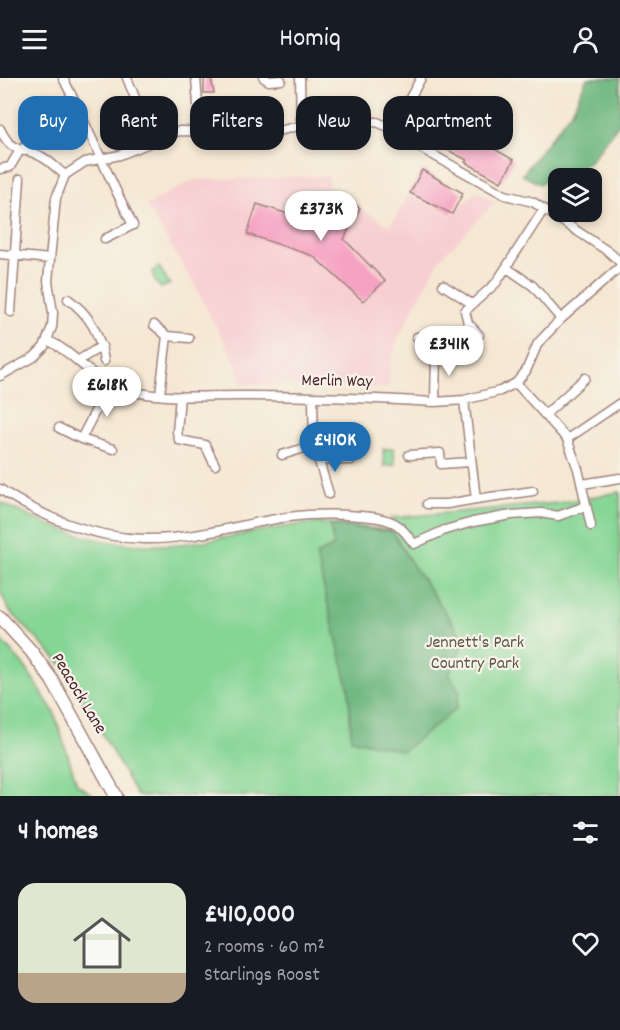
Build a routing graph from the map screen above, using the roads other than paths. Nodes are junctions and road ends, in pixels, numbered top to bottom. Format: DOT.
graph roads {
  1 [pos="63,78"];
  2 [pos="127,78"];
  3 [pos="196,78"];
  4 [pos="264,78"];
  5 [pos="300,78"];
  6 [pos="421,78"];
  7 [pos="281,80"];
  8 [pos="134,96"];
  9 [pos="197,96"];
  10 [pos="301,96"];
  11 [pos="411,96"];
  12 [pos="0,129"];
  13 [pos="190,130"];
  14 [pos="18,148"];
  15 [pos="22,150"];
  16 [pos="424,150"];
  17 [pos="101,159"];
  18 [pos="0,169"];
  19 [pos="65,175"];
  20 [pos="20,179"];
  21 [pos="544,209"];
  22 [pos="105,239"];
  23 [pos="0,254"];
  24 [pos="15,256"];
  25 [pos="50,259"];
  26 [pos="620,262"];
  27 [pos="620,267"];
  28 [pos="507,268"];
  29 [pos="443,285"];
  30 [pos="68,299"];
  31 [pos="472,304"];
  32 [pos="11,312"];
  33 [pos="561,319"];
  34 [pos="154,325"];
  35 [pos="479,335"];
  36 [pos="167,336"];
  37 [pos="417,337"];
  38 [pos="189,338"];
  39 [pos="47,340"];
  40 [pos="102,346"];
  41 [pos="436,352"];
  42 [pos="454,352"];
  43 [pos="79,360"];
  44 [pos="104,361"];
  45 [pos="0,376"];
  46 [pos="585,378"];
  47 [pos="516,383"];
  48 [pos="109,384"];
  49 [pos="160,394"];
  50 [pos="180,396"];
  51 [pos="313,399"];
  52 [pos="464,400"];
  53 [pos="435,402"];
  54 [pos="620,403"];
  55 [pos="546,414"];
  56 [pos="59,428"];
  57 [pos="81,439"];
  58 [pos="567,439"];
  59 [pos="314,445"];
  60 [pos="113,449"];
  61 [pos="282,455"];
  62 [pos="409,455"];
  63 [pos="318,460"];
  64 [pos="351,460"];
  65 [pos="470,462"];
  66 [pos="215,465"];
  67 [pos="620,478"];
  68 [pos="582,484"];
  69 [pos="0,489"];
  70 [pos="533,491"];
  71 [pos="329,494"];
  72 [pos="475,495"];
  73 [pos="427,504"];
  74 [pos="583,507"];
  75 [pos="591,526"];
  76 [pos="0,617"];
  77 [pos="116,796"];
  1 -- 17 [label="street"];
  2 -- 8 [label="street"];
  3 -- 9 [label="street"];
  4 -- 7 [label="street"];
  5 -- 10 [label="street"];
  6 -- 11 [label="street"];
  12 -- 14 [label="street"];
  13 -- 17 [label="street"];
  15 -- 18 [label="street"];
  15 -- 19 [label="street"];
  16 -- 21 [label="street"];
  17 -- 19 [label="street"];
  17 -- 22 [label="street"];
  19 -- 25 [label="street"];
  20 -- 24 [label="street"];
  21 -- 26 [label="street"];
  21 -- 28 [label="street"];
  23 -- 24 [label="street"];
  24 -- 25 [label="street"];
  24 -- 32 [label="street"];
  25 -- 39 [label="street"];
  27 -- 33 [label="street"];
  28 -- 31 [label="street"];
  28 -- 33 [label="street"];
  29 -- 31 [label="street"];
  30 -- 40 [label="street"];
  31 -- 35 [label="street"];
  33 -- 47 [label="street"];
  34 -- 36 [label="street"];
  36 -- 38 [label="street"];
  36 -- 49 [label="street"];
  37 -- 41 [label="street"];
  39 -- 43 [label="street, Merlin Way"];
  39 -- 45 [label="street"];
  40 -- 43 [label="street"];
  40 -- 44 [label="street"];
  41 -- 42 [label="street"];
  41 -- 53 [label="street"];
  43 -- 48 [label="street, Merlin Way"];
  46 -- 55 [label="street"];
  47 -- 52 [label="street, Merlin Way"];
  47 -- 55 [label="street"];
  48 -- 49 [label="street, Merlin Way"];
  48 -- 57 [label="street"];
  49 -- 50 [label="street, Merlin Way"];
  50 -- 51 [label="street, Merlin Way"];
  50 -- 66 [label="street"];
  51 -- 53 [label="street, Merlin Way"];
  51 -- 59 [label="street"];
  52 -- 53 [label="street, Merlin Way"];
  52 -- 65 [label="street"];
  54 -- 58 [label="street"];
  55 -- 58 [label="street"];
  56 -- 57 [label="street"];
  57 -- 60 [label="street"];
  58 -- 68 [label="street"];
  59 -- 61 [label="street"];
  59 -- 63 [label="street"];
  62 -- 65 [label="street"];
  63 -- 64 [label="street"];
  63 -- 71 [label="street"];
  65 -- 72 [label="street"];
  67 -- 68 [label="street"];
  68 -- 75 [label="street"];
  69 -- 74 [label="street"];
  70 -- 72 [label="street"];
  72 -- 73 [label="street"];
  76 -- 77 [label="street, Peacock Lane"];
}
